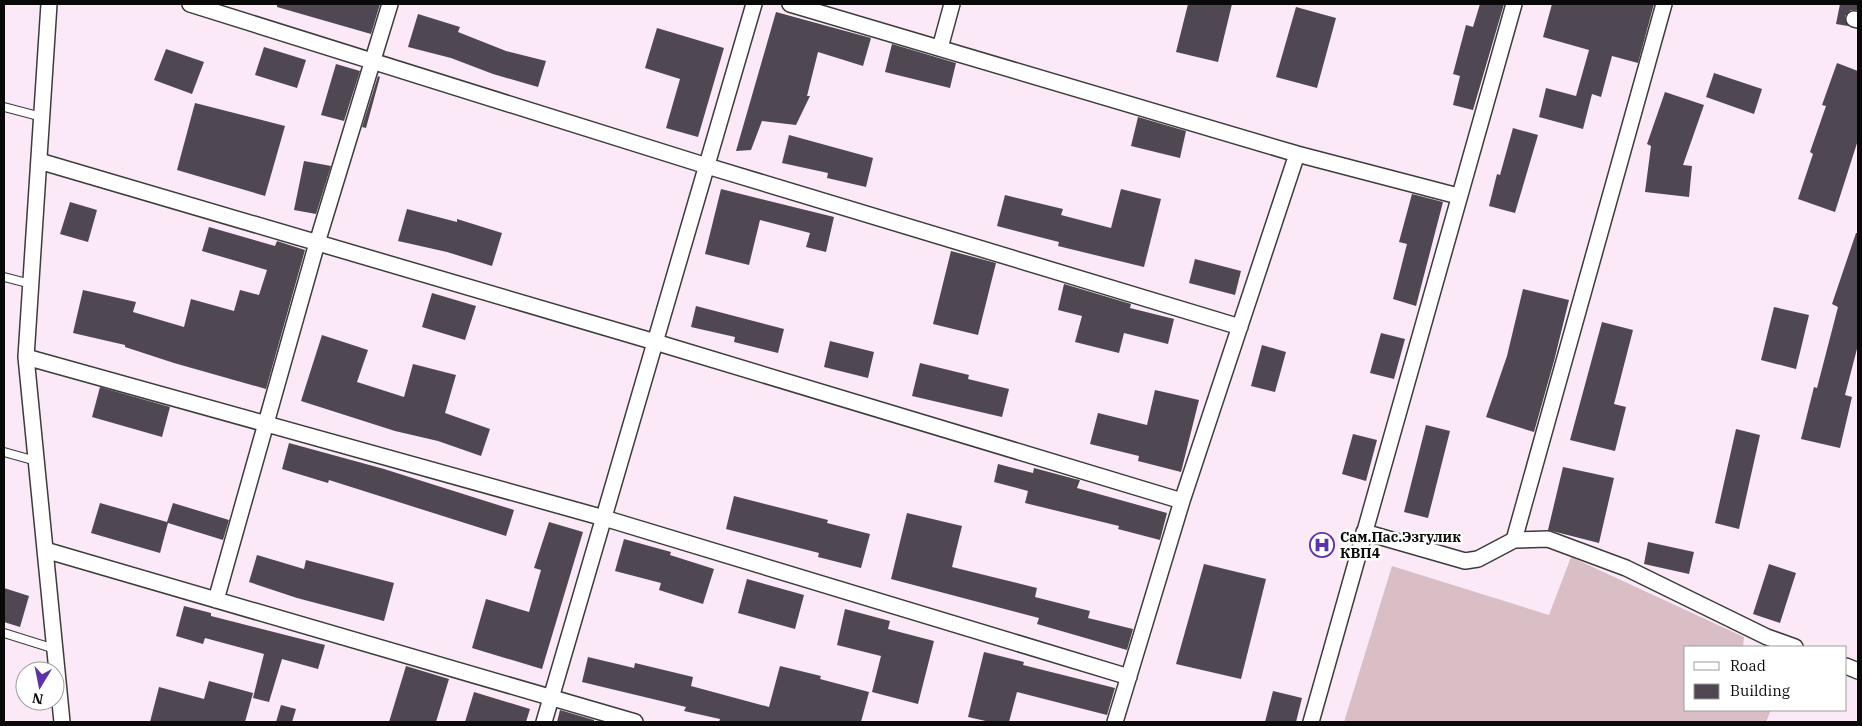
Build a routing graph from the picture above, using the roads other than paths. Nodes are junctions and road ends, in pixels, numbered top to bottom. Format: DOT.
graph roads {
  1 [pos="49,4"];
  2 [pos="190,4"];
  3 [pos="390,4"];
  4 [pos="754,4"];
  5 [pos="790,4"];
  6 [pos="952,4"];
  7 [pos="1514,4"];
  8 [pos="1664,4"];
  9 [pos="940,48"];
  10 [pos="374,62"];
  11 [pos="4,107"];
  12 [pos="42,117"];
  13 [pos="1297,154"];
  14 [pos="39,161"];
  15 [pos="706,166"];
  16 [pos="1458,196"];
  17 [pos="317,243"];
  18 [pos="4,277"];
  19 [pos="31,284"];
  20 [pos="1240,328"];
  21 [pos="655,342"];
  22 [pos="26,357"];
  23 [pos="267,424"];
  24 [pos="4,452"];
  25 [pos="36,461"];
  26 [pos="1182,501"];
  27 [pos="604,518"];
  28 [pos="1364,532"];
  29 [pos="1514,540"];
  30 [pos="45,550"];
  31 [pos="216,600"];
  32 [pos="4,633"];
  33 [pos="1792,646"];
  34 [pos="55,649"];
  35 [pos="1129,677"];
  36 [pos="552,698"];
  37 [pos="62,722"];
  38 [pos="544,722"];
  39 [pos="635,722"];
  40 [pos="1115,722"];
  41 [pos="1311,722"];
  1 -- 12 [label="street"];
  2 -- 10 [label="street"];
  3 -- 10 [label="street"];
  4 -- 15 [label="street"];
  5 -- 9 [label="street"];
  6 -- 9 [label="street"];
  7 -- 16 [label="street"];
  8 -- 29 [label="street"];
  9 -- 13 [label="street"];
  10 -- 15 [label="street"];
  10 -- 17 [label="street"];
  11 -- 12 [label="lane"];
  12 -- 14 [label="street"];
  13 -- 16 [label="street"];
  13 -- 20 [label="street"];
  14 -- 17 [label="street"];
  14 -- 19 [label="street"];
  15 -- 20 [label="street"];
  15 -- 21 [label="street"];
  16 -- 28 [label="street"];
  17 -- 21 [label="street"];
  17 -- 23 [label="street"];
  18 -- 19 [label="lane"];
  19 -- 22 [label="street"];
  20 -- 26 [label="street"];
  21 -- 26 [label="street"];
  21 -- 27 [label="street"];
  22 -- 23 [label="street"];
  22 -- 25 [label="street"];
  23 -- 27 [label="street"];
  23 -- 31 [label="street"];
  24 -- 25 [label="lane"];
  25 -- 30 [label="street"];
  26 -- 35 [label="street"];
  27 -- 35 [label="street"];
  27 -- 36 [label="street"];
  28 -- 29 [label="street"];
  28 -- 41 [label="street"];
  29 -- 33 [label="street"];
  30 -- 31 [label="street"];
  30 -- 34 [label="street"];
  31 -- 36 [label="street"];
  32 -- 34 [label="lane"];
  34 -- 37 [label="street"];
  35 -- 40 [label="street"];
  36 -- 38 [label="street"];
  36 -- 39 [label="street"];
}
